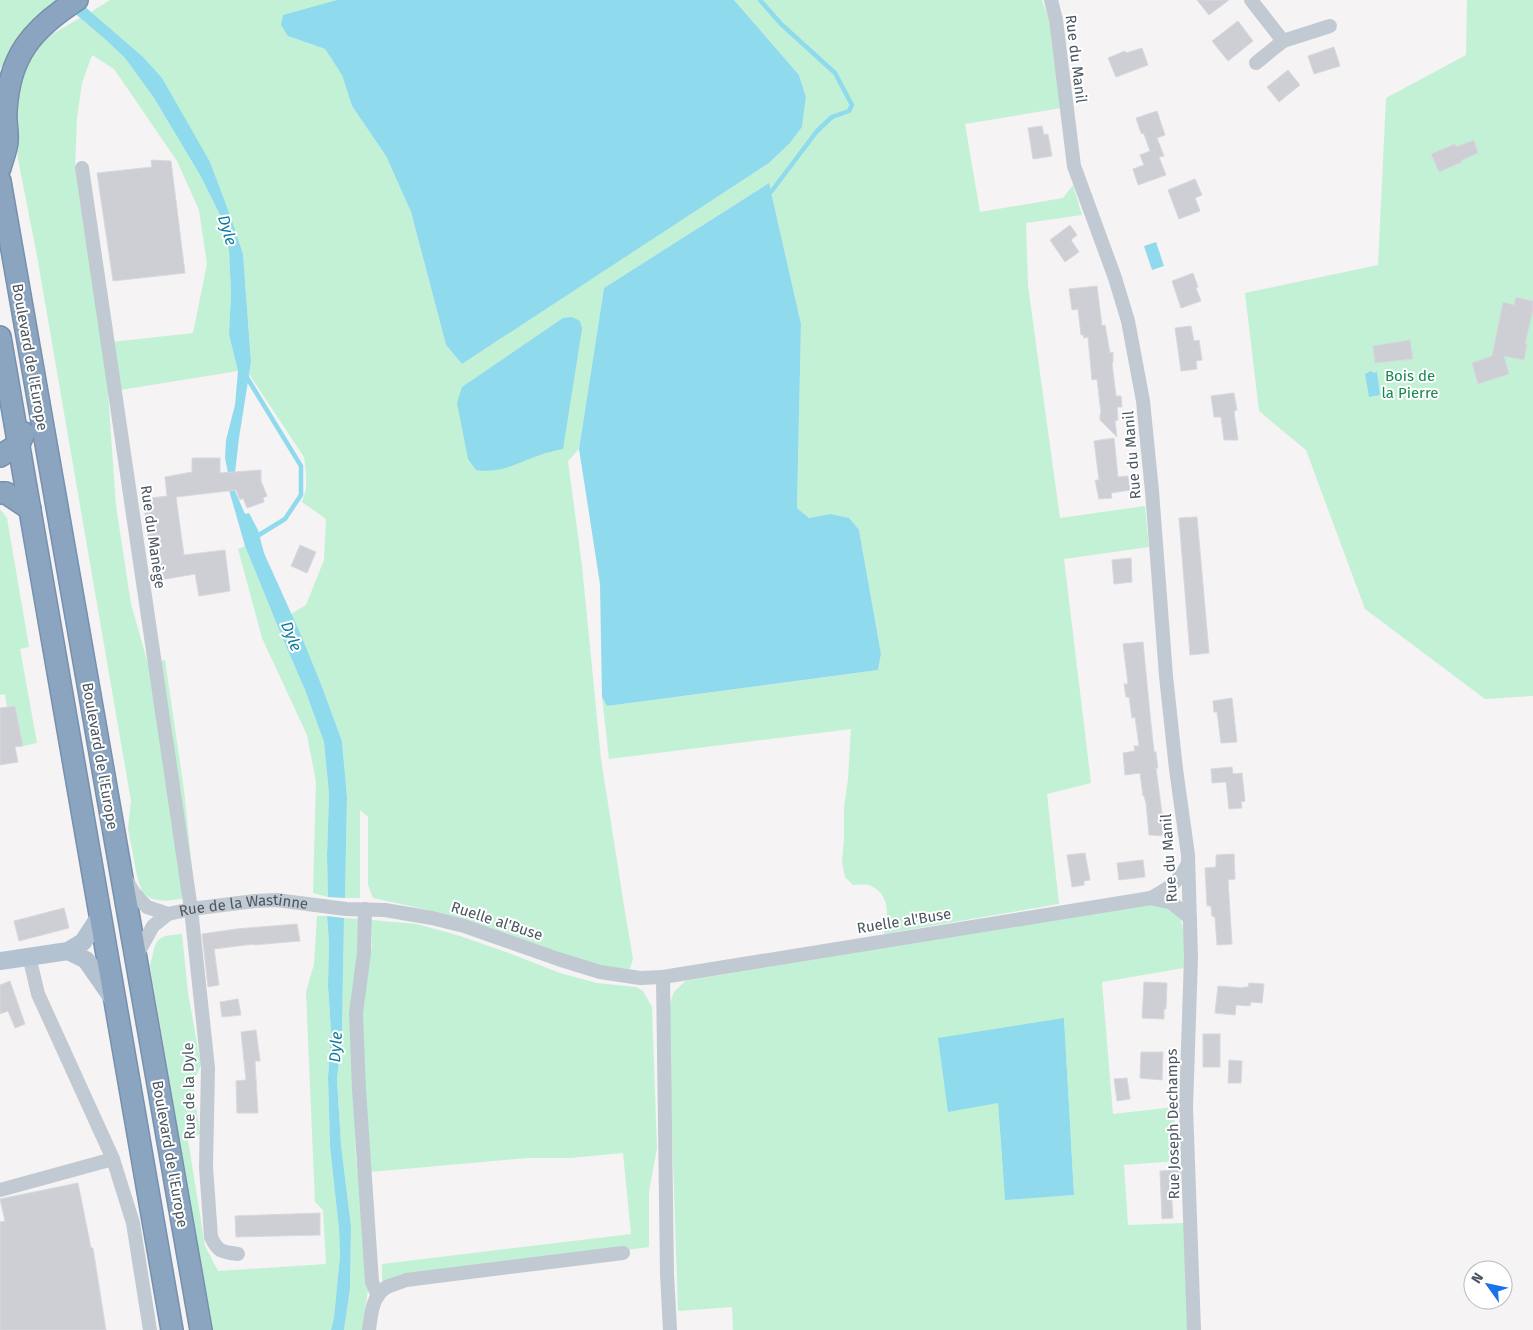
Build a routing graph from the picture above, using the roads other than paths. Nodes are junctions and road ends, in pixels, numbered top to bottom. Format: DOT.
graph roads {
  1 [pos="77,0"];
  2 [pos="1051,0"];
  3 [pos="1251,0"];
  4 [pos="1330,26"];
  5 [pos="1283,40"];
  6 [pos="1256,63"];
  7 [pos="0,168"];
  8 [pos="82,168"];
  9 [pos="0,181"];
  10 [pos="14,266"];
  11 [pos="0,337"];
  12 [pos="19,444"];
  13 [pos="0,456"];
  14 [pos="0,492"];
  15 [pos="30,509"];
  16 [pos="1189,862"];
  17 [pos="119,869"];
  18 [pos="1151,898"];
  19 [pos="319,906"];
  20 [pos="365,909"];
  21 [pos="191,910"];
  22 [pos="168,914"];
  23 [pos="100,916"];
  24 [pos="1190,918"];
  25 [pos="68,951"];
  26 [pos="30,956"];
  27 [pos="136,957"];
  28 [pos="0,961"];
  29 [pos="663,977"];
  30 [pos="115,1003"];
  31 [pos="113,1159"];
  32 [pos="0,1190"];
  33 [pos="624,1253"];
  34 [pos="238,1254"];
  35 [pos="378,1296"];
  36 [pos="150,1330"];
  37 [pos="172,1330"];
  38 [pos="201,1330"];
  39 [pos="369,1330"];
  40 [pos="670,1330"];
  41 [pos="1194,1330"];
  1 -- 7 [label="highway"];
  2 -- 16 [label="street, Rue du Manil"];
  3 -- 5 [label="street"];
  4 -- 5 [label="street"];
  5 -- 6 [label="street"];
  8 -- 21 [label="street, Rue du Manège"];
  9 -- 10 [label="highway, Boulevard de l'Europe"];
  10 -- 12 [label="highway"];
  10 -- 17 [label="highway, Boulevard de l'Europe"];
  11 -- 12 [label="highway, Boulevard de l'Europe"];
  12 -- 13 [label="highway"];
  12 -- 15 [label="highway, Boulevard de l'Europe"];
  14 -- 15 [label="highway"];
  15 -- 23 [label="highway, Boulevard de l'Europe"];
  16 -- 18 [label="street, Ruelle al'Buse"];
  16 -- 24 [label="street, Rue du Manil"];
  17 -- 22 [label="street, Rue de la Wastinne"];
  17 -- 27 [label="highway, Boulevard de l'Europe"];
  18 -- 24 [label="street, Ruelle al'Buse"];
  18 -- 29 [label="street, Ruelle al'Buse"];
  19 -- 20 [label="street, Ruelle al'Buse"];
  19 -- 21 [label="street, Rue de la Wastinne"];
  20 -- 29 [label="street, Ruelle al'Buse"];
  20 -- 35 [label="street"];
  21 -- 22 [label="street, Rue de la Wastinne"];
  21 -- 34 [label="street, Rue de la Dyle"];
  22 -- 27 [label="street, Rue de la Wastinne"];
  23 -- 25 [label="main road"];
  23 -- 30 [label="highway, Boulevard de l'Europe"];
  24 -- 41 [label="street, Rue Joseph Dechamps"];
  25 -- 26 [label="main road"];
  25 -- 30 [label="main road"];
  26 -- 28 [label="main road"];
  26 -- 31 [label="street"];
  27 -- 38 [label="highway, Boulevard de l'Europe"];
  29 -- 40 [label="street"];
  30 -- 37 [label="highway, Boulevard de l'Europe"];
  31 -- 32 [label="street"];
  31 -- 36 [label="street"];
  33 -- 35 [label="street"];
  35 -- 39 [label="street"];
}
